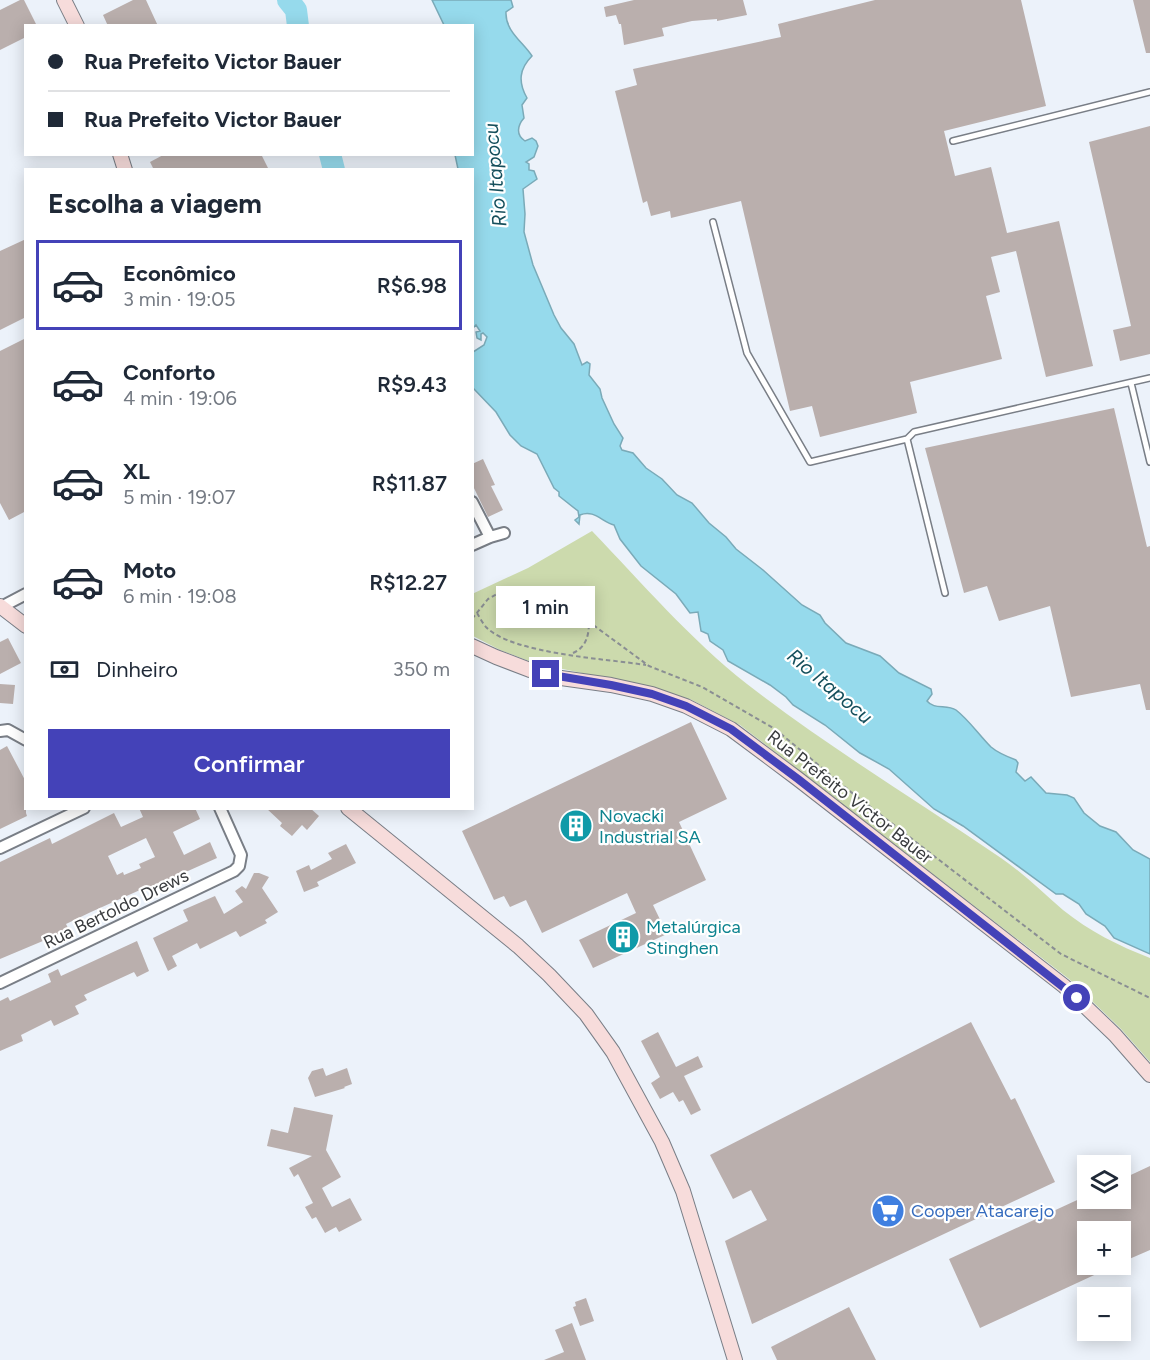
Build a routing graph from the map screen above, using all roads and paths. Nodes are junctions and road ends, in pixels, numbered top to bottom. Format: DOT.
graph roads {
  1 [pos="64,0"];
  2 [pos="76,24"];
  3 [pos="1150,92"];
  4 [pos="953,141"];
  5 [pos="714,222"];
  6 [pos="1150,378"];
  7 [pos="1131,383"];
  8 [pos="907,439"];
  9 [pos="1150,462"];
  10 [pos="474,506"];
  11 [pos="504,533"];
  12 [pos="490,537"];
  13 [pos="474,544"];
  14 [pos="945,593"];
  15 [pos="24,595"];
  16 [pos="0,607"];
  17 [pos="477,613"];
  18 [pos="589,621"];
  19 [pos="24,625"];
  20 [pos="474,647"];
  21 [pos="570,654"];
  22 [pos="649,666"];
  23 [pos="0,731"];
  24 [pos="24,739"];
  25 [pos="221,810"];
  26 [pos="350,810"];
  27 [pos="62,813"];
  28 [pos="0,848"];
  29 [pos="0,983"];
  30 [pos="1150,1075"];
  31 [pos="735,1360"];
  1 -- 2 [label="main road"];
  3 -- 4 [label="lane"];
  5 -- 8 [label="lane"];
  6 -- 7 [label="lane"];
  7 -- 8 [label="lane"];
  7 -- 9 [label="lane"];
  8 -- 14 [label="lane"];
  10 -- 12 [label="street"];
  11 -- 12 [label="street"];
  12 -- 13 [label="street"];
  15 -- 16 [label="street"];
  16 -- 19 [label="main road"];
  17 -- 21 [label="path"];
  18 -- 21 [label="path"];
  20 -- 30 [label="main road, Rua Prefeito Victor Bauer"];
  21 -- 22 [label="path"];
  23 -- 24 [label="street"];
  25 -- 29 [label="street, Rua Bertoldo Drews"];
  26 -- 31 [label="main road"];
  27 -- 28 [label="street"];
}
